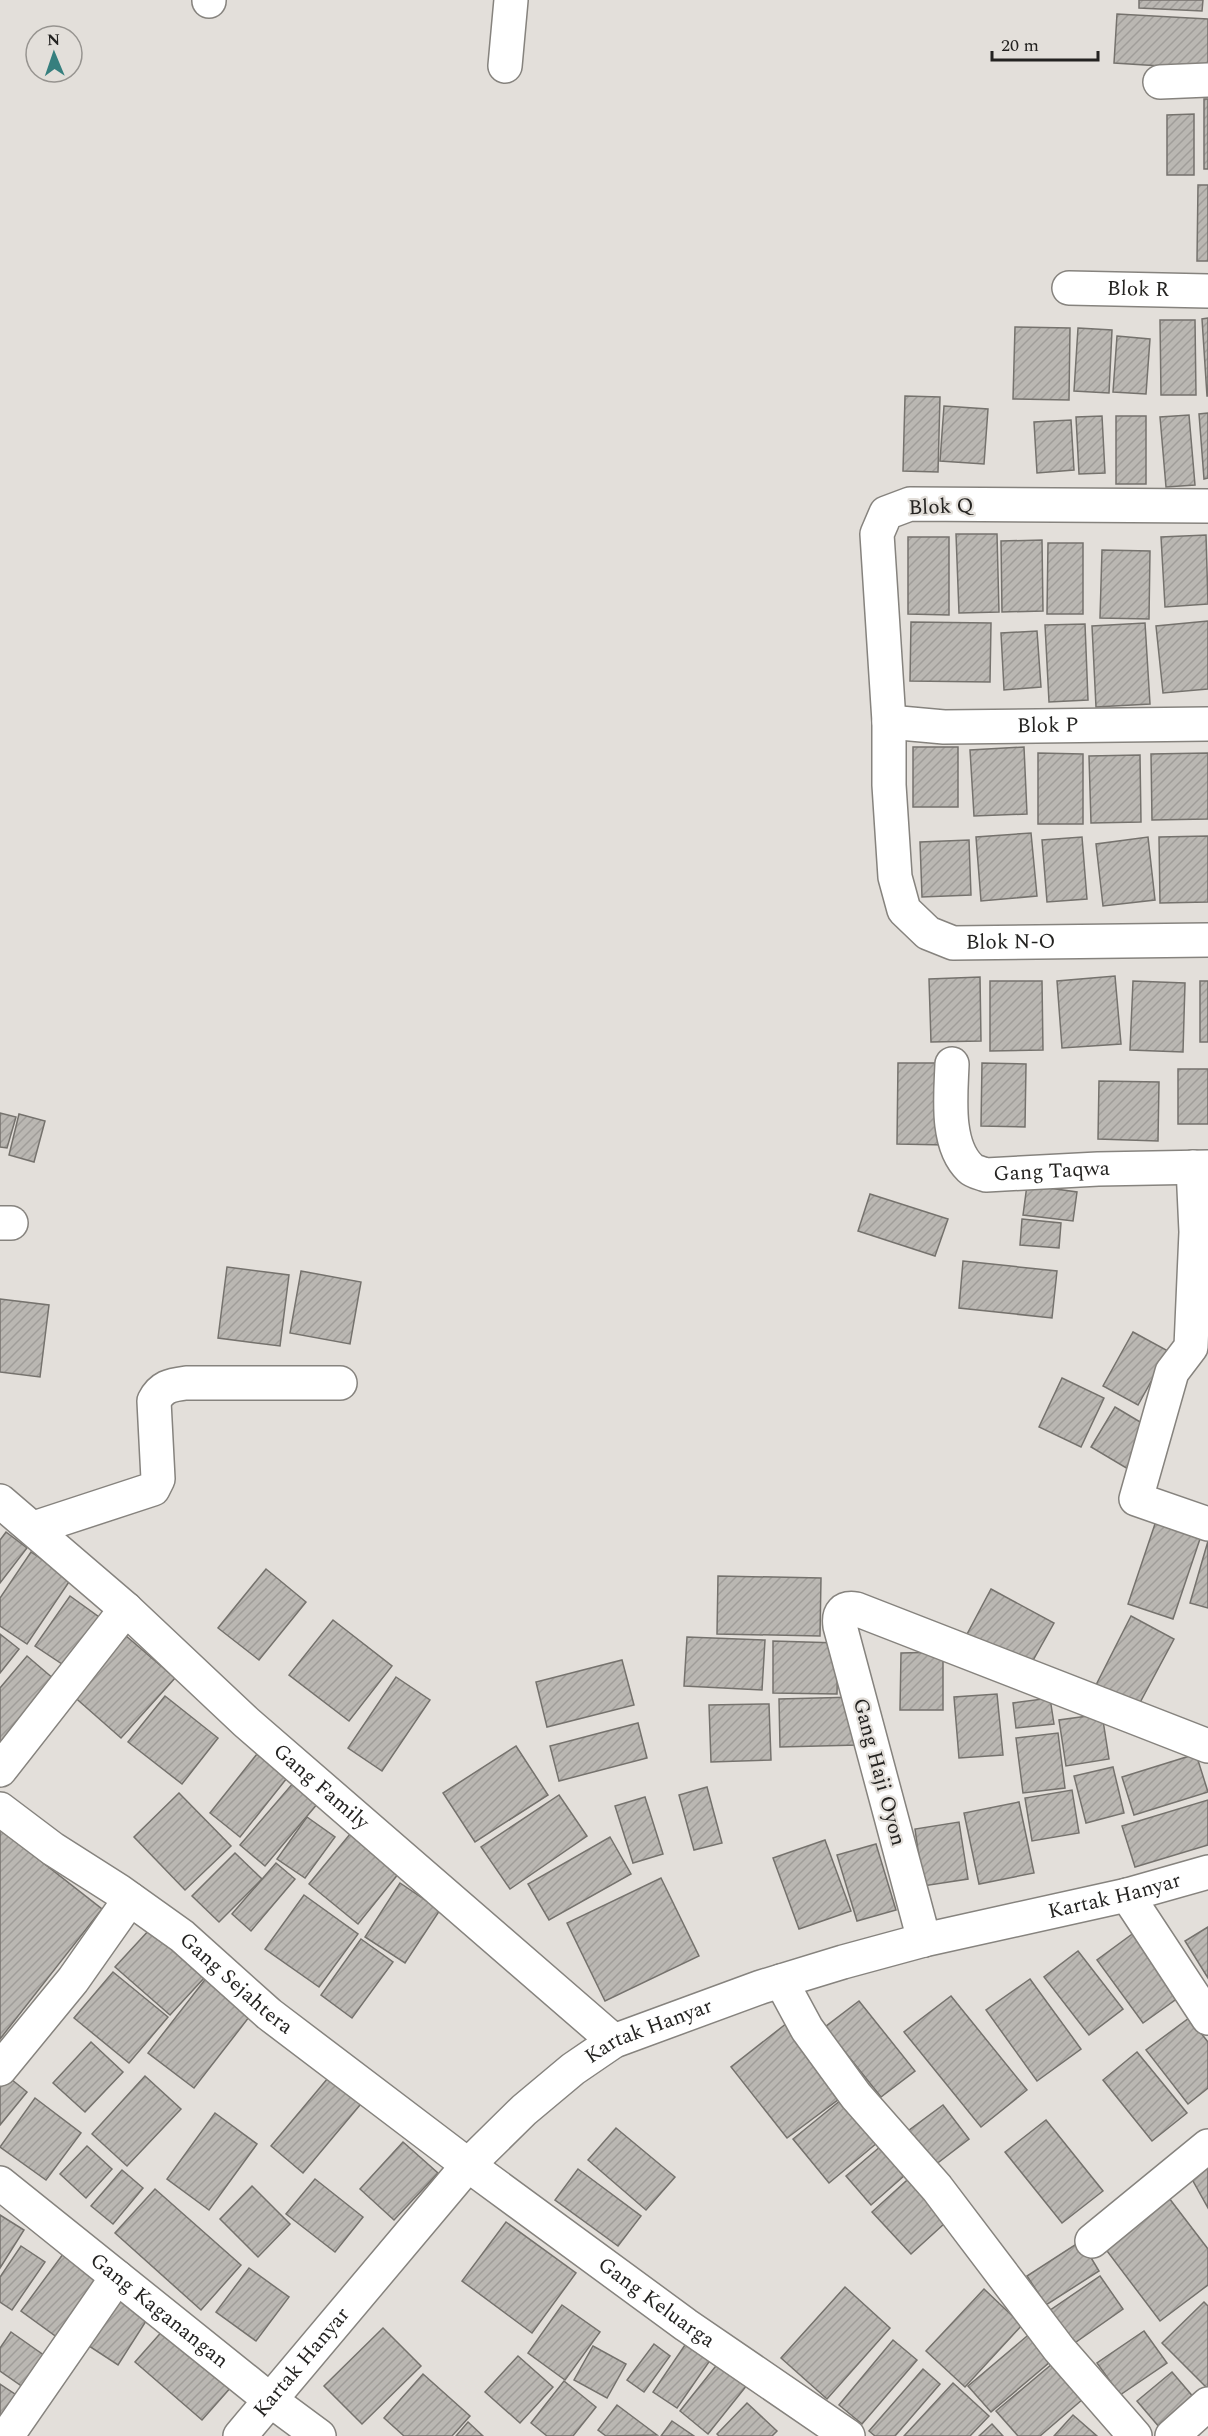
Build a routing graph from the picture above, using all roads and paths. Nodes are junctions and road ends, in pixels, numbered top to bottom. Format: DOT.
graph roads {
  1 [pos="511,0"];
  2 [pos="505,66"];
  3 [pos="1208,80"];
  4 [pos="1160,82"];
  5 [pos="1069,288"];
  6 [pos="1208,291"];
  7 [pos="1208,506"];
  8 [pos="889,722"];
  9 [pos="1208,724"];
  10 [pos="1208,940"];
  11 [pos="952,1064"];
  12 [pos="1200,1167"];
  13 [pos="1198,1356"];
  14 [pos="340,1383"];
  15 [pos="0,1501"];
  16 [pos="1208,1524"];
  17 [pos="34,1528"];
  18 [pos="126,1609"];
  19 [pos="1208,1746"];
  20 [pos="0,1770"];
  21 [pos="0,1809"];
  22 [pos="1208,1872"];
  23 [pos="1127,1895"];
  24 [pos="130,1899"];
  25 [pos="924,1940"];
  26 [pos="781,1981"];
  27 [pos="1208,2018"];
  28 [pos="614,2041"];
  29 [pos="0,2069"];
  30 [pos="1208,2146"];
  31 [pos="468,2164"];
  32 [pos="0,2183"];
  33 [pos="1092,2241"];
  34 [pos="117,2277"];
  35 [pos="269,2399"];
  36 [pos="1208,2404"];
  37 [pos="8,2436"];
  38 [pos="240,2436"];
  39 [pos="319,2436"];
  40 [pos="848,2436"];
  41 [pos="1134,2436"];
  42 [pos="1172,2436"];
  1 -- 2 [label="street"];
  3 -- 4 [label="street"];
  5 -- 6 [label="street, Blok R"];
  7 -- 8 [label="street, Blok Q"];
  8 -- 9 [label="street, Blok P"];
  8 -- 10 [label="street, Blok N-O"];
  11 -- 12 [label="street, Gang Taqwa"];
  12 -- 13 [label="street"];
  13 -- 16 [label="street"];
  14 -- 17 [label="street"];
  15 -- 17 [label="street, Gang Family"];
  17 -- 18 [label="street, Gang Family"];
  18 -- 20 [label="street"];
  18 -- 28 [label="street, Gang Family"];
  19 -- 25 [label="street, Gang Haji Oyon"];
  21 -- 24 [label="street, Gang Sejahtera"];
  22 -- 23 [label="street, Kartak Hanyar"];
  23 -- 25 [label="street, Kartak Hanyar"];
  23 -- 27 [label="street"];
  24 -- 29 [label="street"];
  24 -- 31 [label="street, Gang Sejahtera"];
  25 -- 26 [label="street, Kartak Hanyar"];
  26 -- 28 [label="street, Kartak Hanyar"];
  26 -- 41 [label="street"];
  28 -- 31 [label="street, Kartak Hanyar"];
  30 -- 33 [label="street"];
  31 -- 35 [label="street, Kartak Hanyar"];
  31 -- 40 [label="street, Gang Keluarga"];
  32 -- 34 [label="street, Gang Kaganangan"];
  34 -- 35 [label="street, Gang Kaganangan"];
  34 -- 37 [label="street"];
  35 -- 38 [label="street, Kartak Hanyar"];
  35 -- 39 [label="street, Gang Kaganangan"];
  36 -- 42 [label="street"];
}
